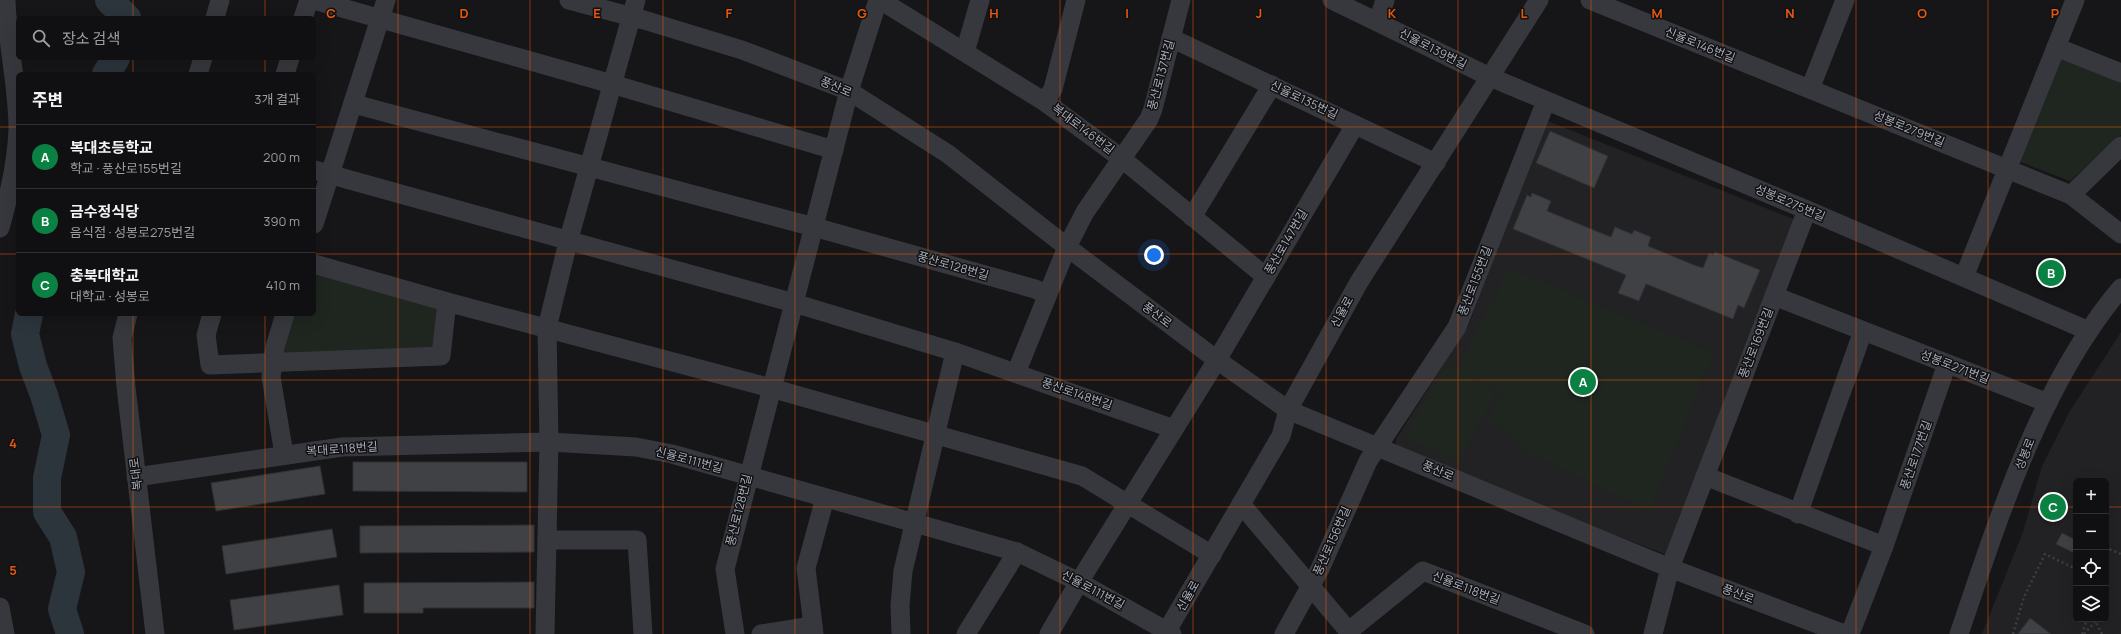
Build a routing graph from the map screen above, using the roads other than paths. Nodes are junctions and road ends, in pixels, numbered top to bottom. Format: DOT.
graph roads {
  1 [pos="6,0"];
  2 [pos="220,0"];
  3 [pos="309,0"];
  4 [pos="314,0"];
  5 [pos="386,0"];
  6 [pos="569,0"];
  7 [pos="879,0"];
  8 [pos="980,0"];
  9 [pos="1076,0"];
  10 [pos="1181,0"];
  11 [pos="1332,0"];
  12 [pos="1385,0"];
  13 [pos="1539,0"];
  14 [pos="1590,0"];
  15 [pos="1845,0"];
  16 [pos="2075,0"];
  17 [pos="634,8"];
  18 [pos="216,16"];
  19 [pos="304,16"];
  20 [pos="380,18"];
  21 [pos="1378,21"];
  22 [pos="1171,38"];
  23 [pos="2056,47"];
  24 [pos="965,52"];
  25 [pos="202,60"];
  26 [pos="289,60"];
  27 [pos="199,72"];
  28 [pos="286,72"];
  29 [pos="2121,73"];
  30 [pos="1490,78"];
  31 [pos="612,84"];
  32 [pos="1272,85"];
  33 [pos="1810,89"];
  34 [pos="849,91"];
  35 [pos="1546,101"];
  36 [pos="1045,102"];
  37 [pos="354,104"];
  38 [pos="16,107"];
  39 [pos="1355,124"];
  40 [pos="2121,146"];
  41 [pos="16,150"];
  42 [pos="834,150"];
  43 [pos="1121,158"];
  44 [pos="1436,163"];
  45 [pos="589,167"];
  46 [pos="2007,169"];
  47 [pos="322,172"];
  48 [pos="2071,195"];
  49 [pos="1807,210"];
  50 [pos="316,211"];
  51 [pos="1192,217"];
  52 [pos="814,227"];
  53 [pos="0,228"];
  54 [pos="2121,234"];
  55 [pos="568,242"];
  56 [pos="1067,247"];
  57 [pos="316,265"];
  58 [pos="1266,277"];
  59 [pos="1964,277"];
  60 [pos="2121,288"];
  61 [pos="1046,294"];
  62 [pos="1774,296"];
  63 [pos="447,302"];
  64 [pos="794,303"];
  65 [pos="128,316"];
  66 [pos="211,316"];
  67 [pos="284,316"];
  68 [pos="547,328"];
  69 [pos="1862,331"];
  70 [pos="2089,331"];
  71 [pos="955,352"];
  72 [pos="1217,360"];
  73 [pos="271,363"];
  74 [pos="1947,364"];
  75 [pos="1016,373"];
  76 [pos="771,388"];
  77 [pos="2048,403"];
  78 [pos="1288,410"];
  79 [pos="1174,429"];
  80 [pos="937,434"];
  81 [pos="549,442"];
  82 [pos="1377,446"];
  83 [pos="284,454"];
  84 [pos="748,476"];
  85 [pos="1706,476"];
  86 [pos="136,477"];
  87 [pos="825,498"];
  88 [pos="1128,503"];
  89 [pos="1241,504"];
  90 [pos="1798,514"];
  91 [pos="913,523"];
  92 [pos="547,540"];
  93 [pos="1884,546"];
  94 [pos="1017,552"];
  95 [pos="1212,555"];
  96 [pos="1670,568"];
  97 [pos="1079,582"];
  98 [pos="1312,586"];
  99 [pos="0,607"];
  100 [pos="813,630"];
  101 [pos="1168,633"];
  102 [pos="1350,633"];
  103 [pos="1579,633"];
  104 [pos="5,634"];
  105 [pos="155,634"];
  106 [pos="545,634"];
  107 [pos="643,634"];
  108 [pos="735,634"];
  109 [pos="761,634"];
  110 [pos="902,634"];
  111 [pos="966,634"];
  112 [pos="1049,634"];
  113 [pos="1284,634"];
  114 [pos="1653,634"];
  115 [pos="1844,634"];
  116 [pos="1850,634"];
  117 [pos="1959,634"];
  1 -- 38 [label="street"];
  2 -- 18 [label="street"];
  3 -- 19 [label="street"];
  4 -- 20 [label="street"];
  5 -- 20 [label="street"];
  6 -- 17 [label="street, 풍산로"];
  7 -- 24 [label="street, 복대로146번길"];
  7 -- 34 [label="street, 풍산로128번길"];
  8 -- 24 [label="street"];
  9 -- 36 [label="street"];
  10 -- 22 [label="street, 풍산로137번길"];
  11 -- 21 [label="street, 신율로139번길"];
  12 -- 21 [label="street"];
  13 -- 30 [label="street, 신율로"];
  14 -- 33 [label="street, 신율로146번길"];
  15 -- 33 [label="street"];
  16 -- 23 [label="street"];
  17 -- 31 [label="street"];
  17 -- 34 [label="street, 풍산로"];
  20 -- 31 [label="street"];
  20 -- 37 [label="street"];
  21 -- 30 [label="street, 신율로139번길"];
  22 -- 32 [label="street, 신율로135번길"];
  22 -- 43 [label="street, 풍산로137번길"];
  23 -- 29 [label="street"];
  23 -- 46 [label="street"];
  24 -- 36 [label="street, 복대로146번길"];
  25 -- 27 [label="street"];
  26 -- 28 [label="street"];
  30 -- 35 [label="street, 성봉로275번길"];
  30 -- 44 [label="street, 신율로"];
  31 -- 42 [label="street"];
  31 -- 45 [label="street"];
  32 -- 39 [label="street, 신율로135번길"];
  32 -- 51 [label="street"];
  33 -- 46 [label="street, 성봉로279번길"];
  34 -- 42 [label="street, 풍산로128번길"];
  34 -- 56 [label="street, 풍산로"];
  35 -- 49 [label="street, 성봉로275번길"];
  35 -- 82 [label="street, 풍산로155번길"];
  36 -- 43 [label="street, 복대로146번길"];
  37 -- 45 [label="street, 풍산로128번길"];
  37 -- 47 [label="street"];
  39 -- 44 [label="street, 신율로135번길"];
  39 -- 58 [label="street, 풍산로147번길"];
  40 -- 48 [label="street"];
  41 -- 53 [label="street"];
  42 -- 52 [label="street, 풍산로128번길"];
  43 -- 51 [label="street, 복대로146번길"];
  43 -- 56 [label="street, 풍산로137번길"];
  44 -- 78 [label="street, 신율로"];
  45 -- 52 [label="street, 풍산로128번길"];
  45 -- 55 [label="street"];
  46 -- 48 [label="street, 성봉로279번길"];
  46 -- 59 [label="street"];
  47 -- 50 [label="street"];
  47 -- 55 [label="street"];
  48 -- 54 [label="street, 성봉로279번길"];
  49 -- 59 [label="street, 성봉로275번길"];
  49 -- 62 [label="street, 풍산로169번길"];
  51 -- 58 [label="street, 복대로146번길"];
  52 -- 61 [label="street, 풍산로128번길"];
  52 -- 64 [label="street, 풍산로128번길"];
  55 -- 64 [label="street"];
  55 -- 68 [label="street"];
  56 -- 61 [label="street"];
  56 -- 72 [label="street, 풍산로"];
  57 -- 63 [label="street"];
  58 -- 72 [label="street, 풍산로147번길"];
  59 -- 70 [label="street, 성봉로275번길"];
  60 -- 70 [label="street, 성봉로"];
  61 -- 75 [label="street"];
  62 -- 69 [label="street, 성봉로271번길"];
  62 -- 85 [label="street, 풍산로169번길"];
  63 -- 68 [label="street"];
  63 -- 73 [label="street"];
  64 -- 71 [label="street"];
  64 -- 76 [label="street, 풍산로128번길"];
  65 -- 86 [label="street, 복대로"];
  66 -- 73 [label="street"];
  67 -- 73 [label="street"];
  68 -- 76 [label="street"];
  68 -- 81 [label="street"];
  69 -- 74 [label="street, 성봉로271번길"];
  69 -- 90 [label="street"];
  70 -- 77 [label="street, 성봉로"];
  71 -- 75 [label="street, 풍산로148번길"];
  71 -- 80 [label="street"];
  72 -- 78 [label="street, 풍산로"];
  72 -- 79 [label="street"];
  73 -- 83 [label="street"];
  74 -- 77 [label="street, 성봉로271번길"];
  74 -- 93 [label="street, 풍산로177번길"];
  75 -- 79 [label="street, 풍산로148번길"];
  76 -- 80 [label="street"];
  76 -- 84 [label="street, 풍산로128번길"];
  77 -- 117 [label="street, 성봉로"];
  78 -- 82 [label="street, 풍산로"];
  78 -- 89 [label="street, 신율로"];
  79 -- 88 [label="street"];
  80 -- 88 [label="street"];
  80 -- 91 [label="street"];
  81 -- 83 [label="street, 복대로118번길"];
  81 -- 84 [label="street, 신율로111번길"];
  81 -- 92 [label="street"];
  82 -- 96 [label="street, 풍산로"];
  82 -- 98 [label="street, 풍산로156번길"];
  83 -- 86 [label="street, 복대로118번길"];
  84 -- 87 [label="street, 신율로111번길"];
  84 -- 108 [label="street, 풍산로128번길"];
  85 -- 90 [label="street"];
  85 -- 96 [label="street, 풍산로169번길"];
  86 -- 105 [label="street, 복대로"];
  87 -- 91 [label="street, 신율로111번길"];
  87 -- 100 [label="street"];
  88 -- 95 [label="street"];
  88 -- 97 [label="street"];
  89 -- 95 [label="street, 신율로"];
  89 -- 98 [label="street, 신율로118번길"];
  90 -- 93 [label="street"];
  91 -- 94 [label="street, 신율로111번길"];
  91 -- 110 [label="street"];
  92 -- 106 [label="street"];
  92 -- 107 [label="street"];
  93 -- 116 [label="street, 풍산로177번길"];
  94 -- 97 [label="street, 신율로111번길"];
  94 -- 111 [label="street"];
  95 -- 101 [label="street, 신율로"];
  96 -- 114 [label="street, 풍산로169번길"];
  96 -- 115 [label="street, 풍산로"];
  97 -- 101 [label="street, 신율로111번길"];
  97 -- 112 [label="street"];
  98 -- 102 [label="street, 신율로118번길"];
  98 -- 113 [label="street, 풍산로156번길"];
  99 -- 104 [label="street"];
  100 -- 109 [label="street"];
  102 -- 103 [label="street, 신율로118번길"];
}
